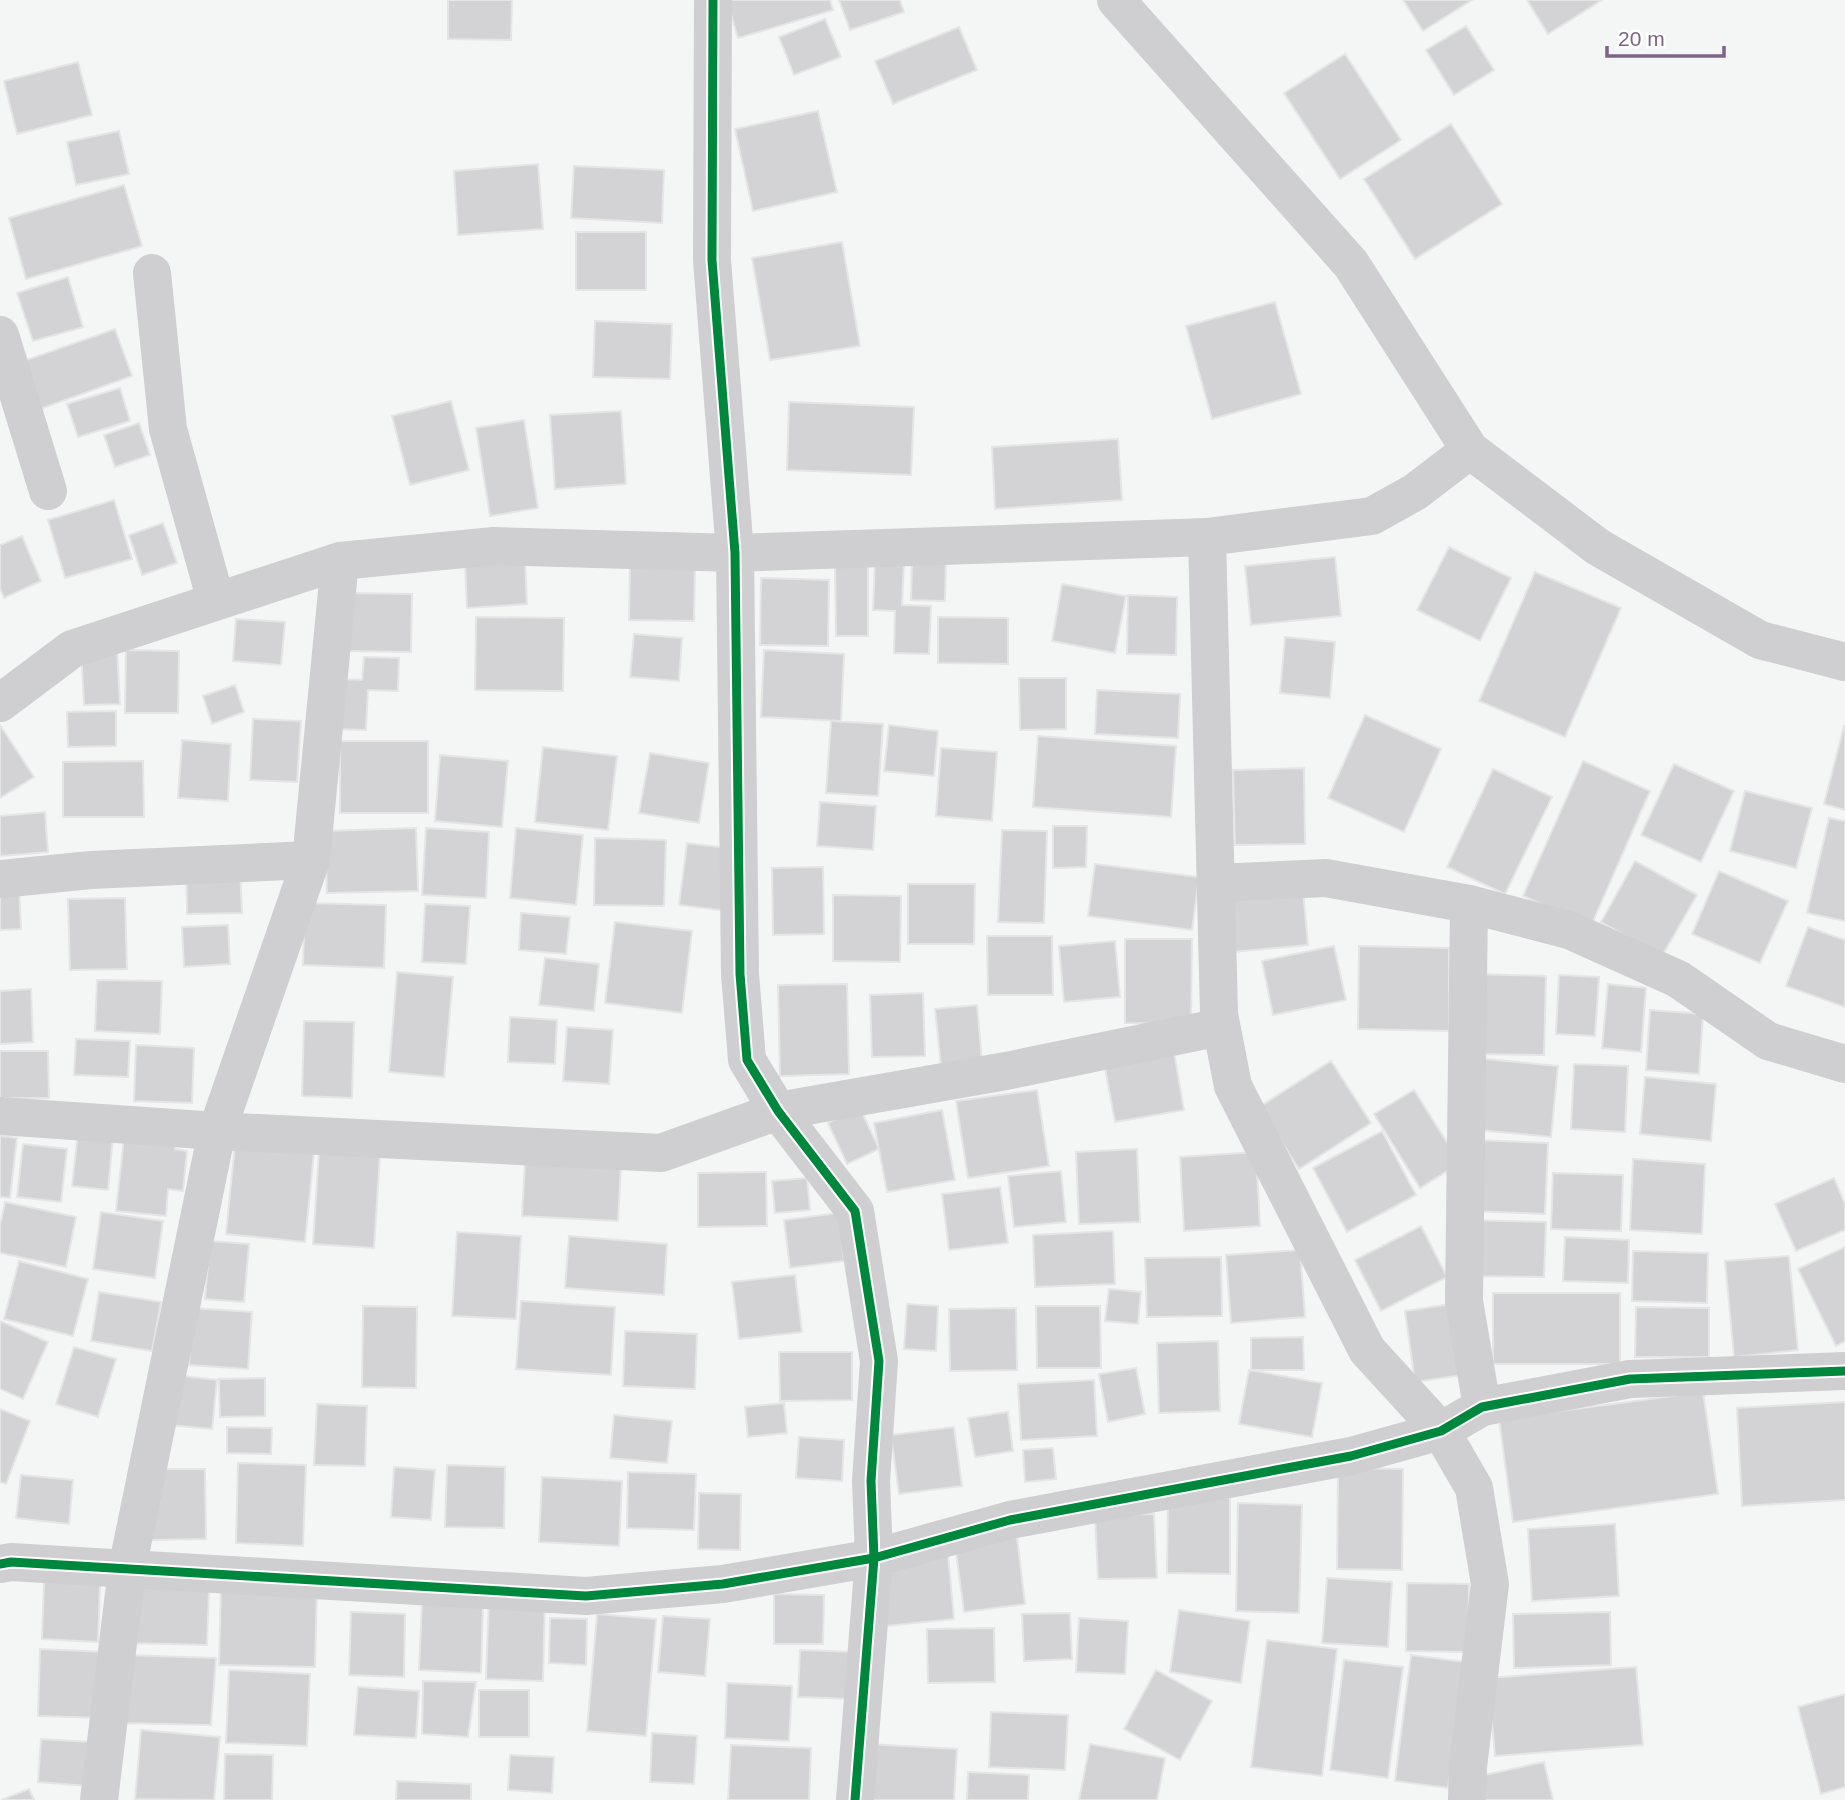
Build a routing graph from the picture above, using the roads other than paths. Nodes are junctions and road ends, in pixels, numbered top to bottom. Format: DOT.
graph roads {
  1 [pos="713,0"];
  2 [pos="1116,0"];
  3 [pos="152,273"];
  4 [pos="0,335"];
  5 [pos="1470,450"];
  6 [pos="48,491"];
  7 [pos="1207,537"];
  8 [pos="735,553"];
  9 [pos="340,561"];
  10 [pos="216,601"];
  11 [pos="1845,662"];
  12 [pos="0,703"];
  13 [pos="311,860"];
  14 [pos="0,879"];
  15 [pos="1216,883"];
  16 [pos="1469,904"];
  17 [pos="1221,1027"];
  18 [pos="1845,1064"];
  19 [pos="778,1111"];
  20 [pos="0,1116"];
  21 [pos="218,1131"];
  22 [pos="1845,1371"];
  23 [pos="1482,1407"];
  24 [pos="1441,1431"];
  25 [pos="874,1558"];
  26 [pos="0,1564"];
  27 [pos="127,1569"];
  28 [pos="99,1800"];
  29 [pos="855,1800"];
  30 [pos="1467,1800"];
  1 -- 8 [label="street"];
  2 -- 5 [label="street"];
  3 -- 10 [label="street"];
  4 -- 6 [label="street"];
  5 -- 7 [label="street"];
  5 -- 11 [label="street"];
  7 -- 8 [label="street"];
  7 -- 15 [label="street"];
  8 -- 9 [label="street"];
  8 -- 19 [label="street"];
  9 -- 10 [label="street"];
  9 -- 13 [label="street"];
  10 -- 12 [label="street"];
  13 -- 14 [label="street"];
  13 -- 21 [label="street"];
  15 -- 16 [label="street"];
  15 -- 17 [label="street"];
  16 -- 18 [label="street"];
  16 -- 23 [label="street"];
  17 -- 19 [label="street"];
  17 -- 24 [label="street"];
  19 -- 21 [label="street"];
  19 -- 25 [label="street"];
  20 -- 21 [label="street"];
  21 -- 27 [label="street"];
  22 -- 23 [label="street"];
  23 -- 24 [label="street"];
  24 -- 25 [label="street"];
  24 -- 30 [label="street"];
  25 -- 27 [label="street"];
  25 -- 29 [label="street"];
  26 -- 27 [label="street"];
  27 -- 28 [label="street"];
}
